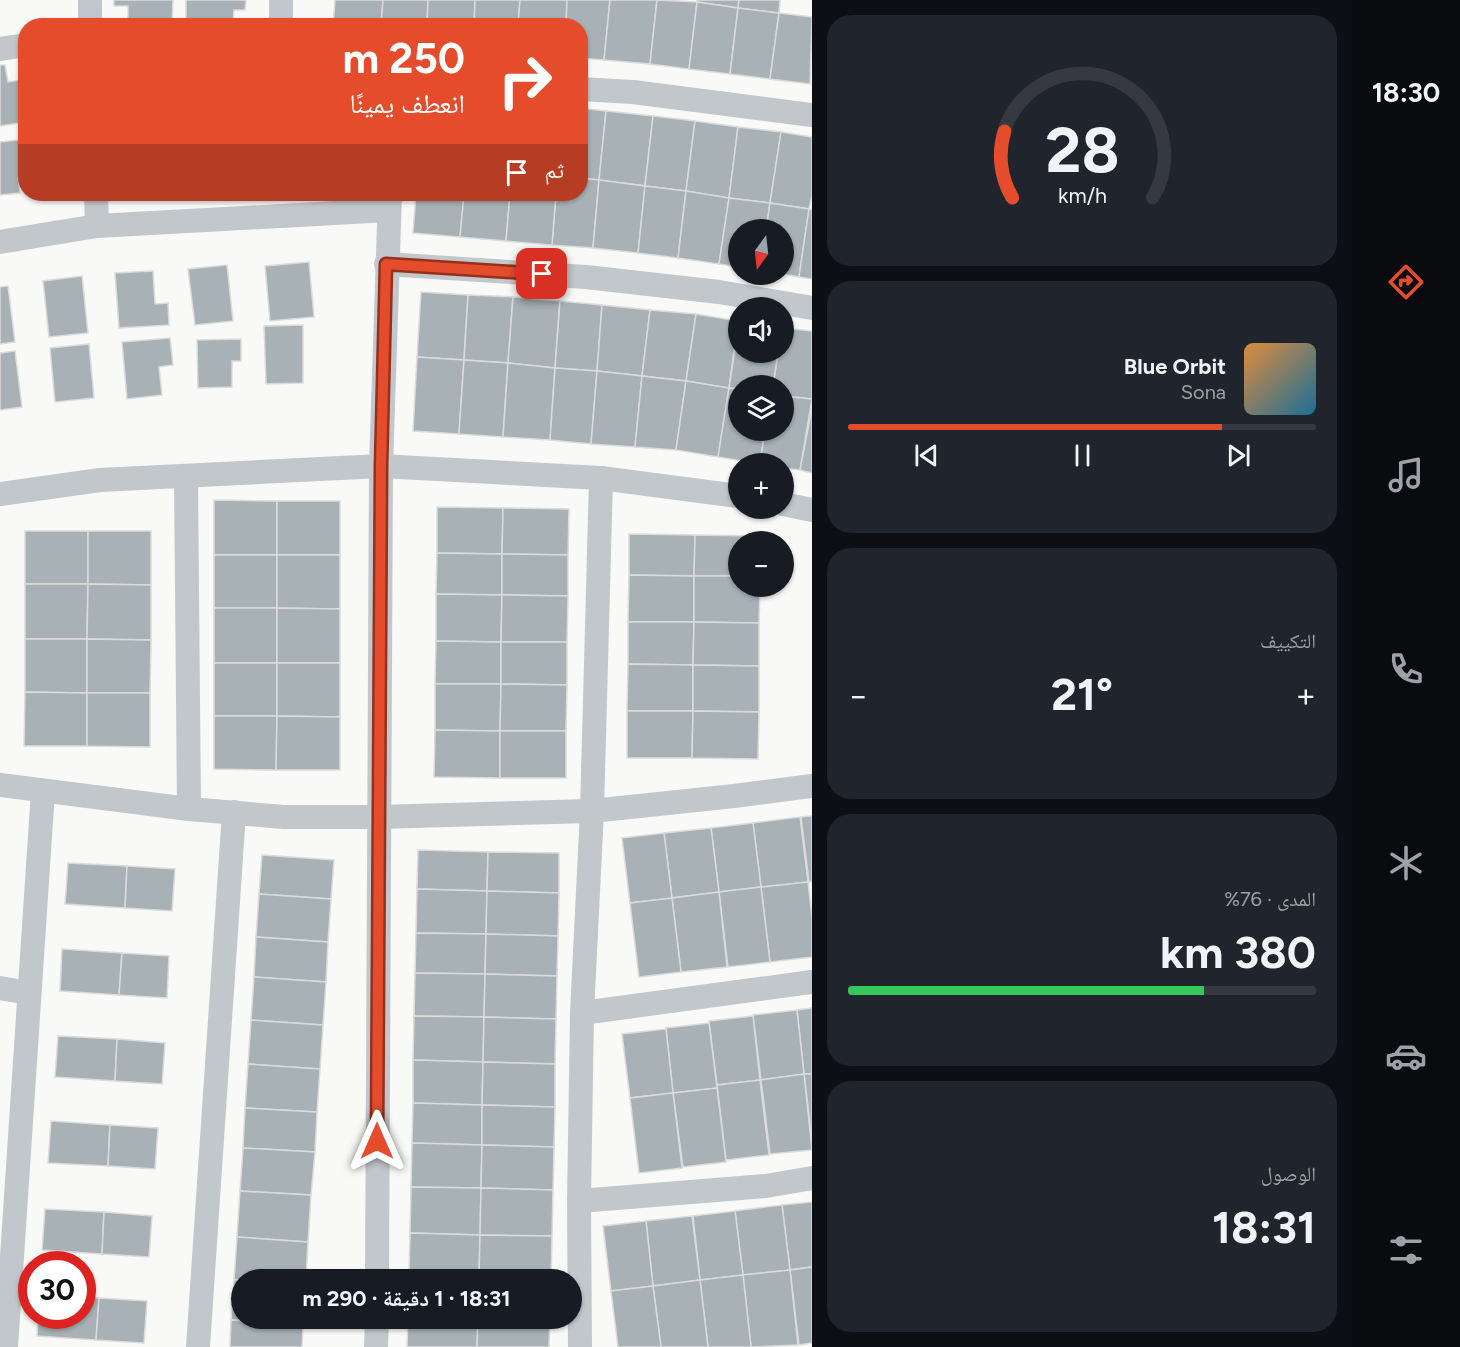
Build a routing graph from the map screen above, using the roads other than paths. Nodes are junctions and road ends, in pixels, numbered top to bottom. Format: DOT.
graph roads {
  1 [pos="90,0"];
  2 [pos="281,0"];
  3 [pos="90,18"];
  4 [pos="281,18"];
  5 [pos="18,46"];
  6 [pos="0,49"];
  7 [pos="588,89"];
  8 [pos="812,115"];
  9 [pos="96,201"];
  10 [pos="390,202"];
  11 [pos="281,205"];
  12 [pos="97,226"];
  13 [pos="0,242"];
  14 [pos="386,264"];
  15 [pos="812,308"];
  16 [pos="381,466"];
  17 [pos="186,477"];
  18 [pos="601,478"];
  19 [pos="0,494"];
  20 [pos="728,495"];
  21 [pos="794,506"];
  22 [pos="812,510"];
  23 [pos="0,785"];
  24 [pos="812,786"];
  25 [pos="44,791"];
  26 [pos="189,809"];
  27 [pos="592,811"];
  28 [pos="234,812"];
  29 [pos="378,817"];
  30 [pos="812,982"];
  31 [pos="0,988"];
  32 [pos="29,993"];
  33 [pos="582,1013"];
  34 [pos="812,1178"];
  35 [pos="8,1182"];
  36 [pos="579,1201"];
  37 [pos="377,1269"];
  38 [pos="376,1329"];
  39 [pos="6,1347"];
  40 [pos="198,1347"];
  41 [pos="376,1347"];
  42 [pos="580,1347"];
  1 -- 3 [label="street"];
  2 -- 4 [label="street"];
  5 -- 6 [label="street"];
  7 -- 8 [label="street"];
  9 -- 12 [label="street"];
  10 -- 11 [label="street"];
  10 -- 14 [label="street"];
  11 -- 12 [label="street"];
  12 -- 13 [label="street"];
  14 -- 15 [label="street"];
  14 -- 16 [label="street"];
  16 -- 17 [label="street"];
  16 -- 18 [label="street"];
  16 -- 29 [label="street"];
  17 -- 19 [label="street"];
  17 -- 26 [label="street"];
  18 -- 20 [label="street"];
  18 -- 27 [label="street"];
  21 -- 22 [label="street"];
  23 -- 25 [label="street"];
  24 -- 27 [label="street"];
  25 -- 26 [label="street"];
  25 -- 32 [label="street"];
  26 -- 28 [label="street"];
  27 -- 29 [label="street"];
  27 -- 33 [label="street"];
  28 -- 29 [label="street"];
  28 -- 40 [label="street"];
  29 -- 37 [label="street"];
  30 -- 33 [label="street"];
  31 -- 32 [label="street"];
  32 -- 35 [label="street"];
  33 -- 36 [label="street"];
  34 -- 36 [label="street"];
  35 -- 39 [label="street"];
  36 -- 42 [label="street"];
  38 -- 41 [label="street"];
}
